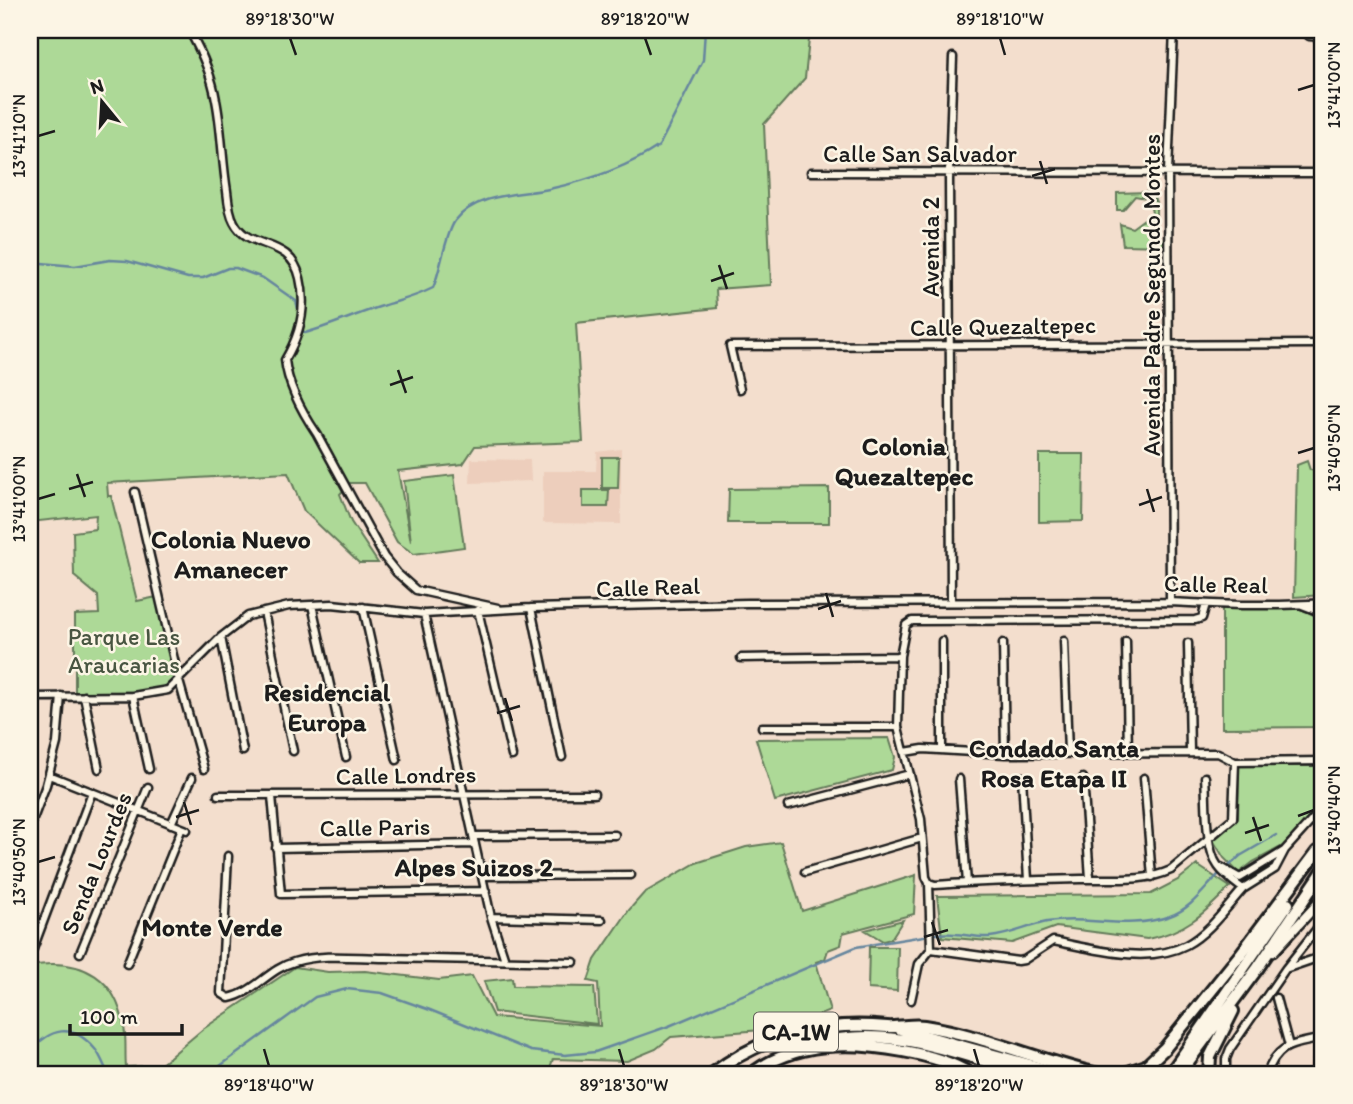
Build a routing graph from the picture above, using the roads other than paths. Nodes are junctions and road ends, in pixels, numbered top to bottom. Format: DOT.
graph roads {
  1 [pos="189,30"];
  2 [pos="1174,30"];
  3 [pos="1309,36"];
  4 [pos="1323,37"];
  5 [pos="952,59"];
  6 [pos="811,172"];
  7 [pos="1168,172"];
  8 [pos="949,173"];
  9 [pos="1323,173"];
  10 [pos="1170,343"];
  11 [pos="1320,344"];
  12 [pos="950,346"];
  13 [pos="740,389"];
  14 [pos="135,492"];
  15 [pos="951,602"];
  16 [pos="1170,602"];
  17 [pos="1323,603"];
  18 [pos="1206,604"];
  19 [pos="312,605"];
  20 [pos="1300,605"];
  21 [pos="363,607"];
  22 [pos="531,608"];
  23 [pos="503,609"];
  24 [pos="478,610"];
  25 [pos="264,612"];
  26 [pos="1323,613"];
  27 [pos="424,614"];
  28 [pos="221,637"];
  29 [pos="942,641"];
  30 [pos="1064,641"];
  31 [pos="1126,641"];
  32 [pos="1003,643"];
  33 [pos="1188,643"];
  34 [pos="900,656"];
  35 [pos="741,658"];
  36 [pos="179,681"];
  37 [pos="30,696"];
  38 [pos="61,696"];
  39 [pos="84,696"];
  40 [pos="133,696"];
  41 [pos="762,727"];
  42 [pos="898,727"];
  43 [pos="942,750"];
  44 [pos="243,751"];
  45 [pos="293,751"];
  46 [pos="905,752"];
  47 [pos="1190,752"];
  48 [pos="1128,753"];
  49 [pos="1005,754"];
  50 [pos="1068,754"];
  51 [pos="512,756"];
  52 [pos="346,757"];
  53 [pos="562,757"];
  54 [pos="397,760"];
  55 [pos="1323,761"];
  56 [pos="1235,762"];
  57 [pos="99,768"];
  58 [pos="149,769"];
  59 [pos="204,769"];
  60 [pos="910,774"];
  61 [pos="49,775"];
  62 [pos="1022,777"];
  63 [pos="1205,777"];
  64 [pos="191,778"];
  65 [pos="1083,778"];
  66 [pos="1144,778"];
  67 [pos="959,779"];
  68 [pos="148,787"];
  69 [pos="92,792"];
  70 [pos="464,793"];
  71 [pos="594,794"];
  72 [pos="218,795"];
  73 [pos="272,796"];
  74 [pos="788,806"];
  75 [pos="1323,808"];
  76 [pos="139,811"];
  77 [pos="171,824"];
  78 [pos="30,828"];
  79 [pos="615,835"];
  80 [pos="922,838"];
  81 [pos="1209,839"];
  82 [pos="474,840"];
  83 [pos="1323,842"];
  84 [pos="276,848"];
  85 [pos="1285,850"];
  86 [pos="1317,852"];
  87 [pos="228,856"];
  88 [pos="1216,864"];
  89 [pos="805,872"];
  90 [pos="1323,872"];
  91 [pos="631,875"];
  92 [pos="482,876"];
  93 [pos="1152,877"];
  94 [pos="1090,878"];
  95 [pos="1028,880"];
  96 [pos="929,883"];
  97 [pos="967,883"];
  98 [pos="1243,889"];
  99 [pos="486,891"];
  100 [pos="1323,898"];
  101 [pos="491,917"];
  102 [pos="602,920"];
  103 [pos="1323,921"];
  104 [pos="33,949"];
  105 [pos="931,949"];
  106 [pos="80,953"];
  107 [pos="1323,956"];
  108 [pos="505,960"];
  109 [pos="574,962"];
  110 [pos="127,964"];
  111 [pos="1286,968"];
  112 [pos="1257,969"];
  113 [pos="1245,986"];
  114 [pos="1276,998"];
  115 [pos="912,1000"];
  116 [pos="890,1027"];
  117 [pos="1323,1038"];
  118 [pos="1289,1046"];
  119 [pos="801,1050"];
  120 [pos="712,1074"];
  121 [pos="751,1074"];
  122 [pos="970,1074"];
  123 [pos="1030,1074"];
  124 [pos="1062,1074"];
  125 [pos="1098,1074"];
  126 [pos="1122,1074"];
  127 [pos="1170,1074"];
  128 [pos="1179,1074"];
  129 [pos="1209,1074"];
  130 [pos="1226,1074"];
  131 [pos="1267,1074"];
  1 -- 23 [label="street"];
  2 -- 7 [label="street, Avenida Padre Segundo Montes"];
  3 -- 4 [label="street"];
  5 -- 8 [label="street, Avenida 2"];
  6 -- 8 [label="street, Calle San Salvador"];
  7 -- 8 [label="street, Calle San Salvador"];
  7 -- 9 [label="street, Calle San Salvador"];
  7 -- 10 [label="street, Avenida Padre Segundo Montes"];
  8 -- 12 [label="street, Avenida 2"];
  10 -- 11 [label="street, Calle Quezaltepec"];
  10 -- 12 [label="street, Calle Quezaltepec"];
  10 -- 16 [label="street, Avenida Padre Segundo Montes"];
  12 -- 13 [label="street, Calle Quezaltepec"];
  12 -- 15 [label="street, Avenida 2"];
  14 -- 36 [label="street"];
  15 -- 16 [label="street, Calle Real"];
  15 -- 22 [label="street, Calle Real"];
  16 -- 18 [label="street, Calle Real"];
  17 -- 20 [label="street, Calle Real"];
  18 -- 20 [label="street, Calle Real"];
  18 -- 34 [label="street"];
  19 -- 21 [label="street, Calle Real"];
  19 -- 25 [label="street, Calle Real"];
  19 -- 52 [label="street"];
  20 -- 26 [label="street, Calle Real"];
  21 -- 27 [label="street, Calle Real"];
  21 -- 54 [label="street"];
  22 -- 23 [label="street, Calle Real"];
  22 -- 53 [label="street"];
  23 -- 24 [label="street, Calle Real"];
  24 -- 27 [label="street, Calle Real"];
  24 -- 51 [label="street"];
  25 -- 28 [label="street, Calle Real"];
  25 -- 45 [label="street"];
  27 -- 70 [label="street"];
  28 -- 36 [label="street, Calle Real"];
  28 -- 44 [label="street"];
  29 -- 43 [label="street"];
  30 -- 50 [label="street"];
  31 -- 48 [label="street"];
  32 -- 49 [label="street"];
  33 -- 47 [label="street"];
  34 -- 35 [label="street"];
  34 -- 42 [label="street"];
  36 -- 40 [label="street, Calle Real"];
  36 -- 59 [label="street"];
  37 -- 38 [label="street, Calle Real"];
  38 -- 39 [label="street, Calle Real"];
  38 -- 61 [label="street"];
  39 -- 40 [label="street, Calle Real"];
  39 -- 57 [label="street"];
  40 -- 58 [label="street"];
  41 -- 42 [label="street"];
  42 -- 46 [label="street"];
  43 -- 46 [label="street"];
  43 -- 49 [label="street"];
  46 -- 60 [label="street"];
  47 -- 48 [label="street"];
  47 -- 56 [label="street"];
  48 -- 50 [label="street"];
  49 -- 50 [label="street"];
  55 -- 56 [label="street"];
  56 -- 81 [label="street"];
  60 -- 74 [label="street"];
  60 -- 80 [label="street"];
  61 -- 69 [label="street"];
  61 -- 78 [label="street"];
  62 -- 95 [label="street"];
  63 -- 81 [label="street"];
  64 -- 77 [label="street"];
  65 -- 94 [label="street"];
  66 -- 93 [label="street"];
  67 -- 97 [label="street"];
  68 -- 76 [label="street, Senda Lourdes"];
  69 -- 76 [label="street"];
  69 -- 104 [label="street"];
  70 -- 71 [label="street, Calle Londres"];
  70 -- 73 [label="street, Calle Londres"];
  70 -- 82 [label="street"];
  72 -- 73 [label="street, Calle Londres"];
  73 -- 84 [label="street"];
  75 -- 85 [label="street"];
  76 -- 77 [label="street"];
  76 -- 106 [label="street, Senda Lourdes"];
  77 -- 110 [label="street"];
  79 -- 82 [label="street, Calle Paris"];
  80 -- 89 [label="street"];
  80 -- 96 [label="street"];
  81 -- 88 [label="street"];
  81 -- 93 [label="street"];
  82 -- 84 [label="street, Calle Paris"];
  82 -- 92 [label="street"];
  83 -- 86 [label="highway"];
  84 -- 99 [label="street"];
  85 -- 88 [label="street"];
  85 -- 98 [label="street"];
  86 -- 126 [label="highway"];
  86 -- 127 [label="highway"];
  87 -- 108 [label="street"];
  88 -- 98 [label="street"];
  90 -- 112 [label="highway"];
  91 -- 92 [label="street"];
  92 -- 99 [label="street"];
  93 -- 94 [label="street"];
  94 -- 95 [label="street"];
  95 -- 97 [label="street"];
  96 -- 97 [label="street"];
  96 -- 105 [label="street"];
  98 -- 105 [label="street"];
  99 -- 101 [label="street"];
  100 -- 112 [label="street"];
  101 -- 102 [label="street"];
  101 -- 108 [label="street"];
  103 -- 111 [label="street"];
  105 -- 115 [label="street"];
  107 -- 111 [label="street"];
  108 -- 109 [label="street"];
  111 -- 130 [label="street"];
  112 -- 113 [label="highway"];
  113 -- 128 [label="highway"];
  113 -- 129 [label="highway"];
  114 -- 118 [label="street"];
  116 -- 120 [label="highway, CA-1W"];
  116 -- 124 [label="main road"];
  116 -- 125 [label="highway"];
  117 -- 118 [label="street"];
  118 -- 131 [label="street"];
  119 -- 121 [label="highway, CA-1W"];
  119 -- 122 [label="highway"];
  119 -- 123 [label="main road"];
}
